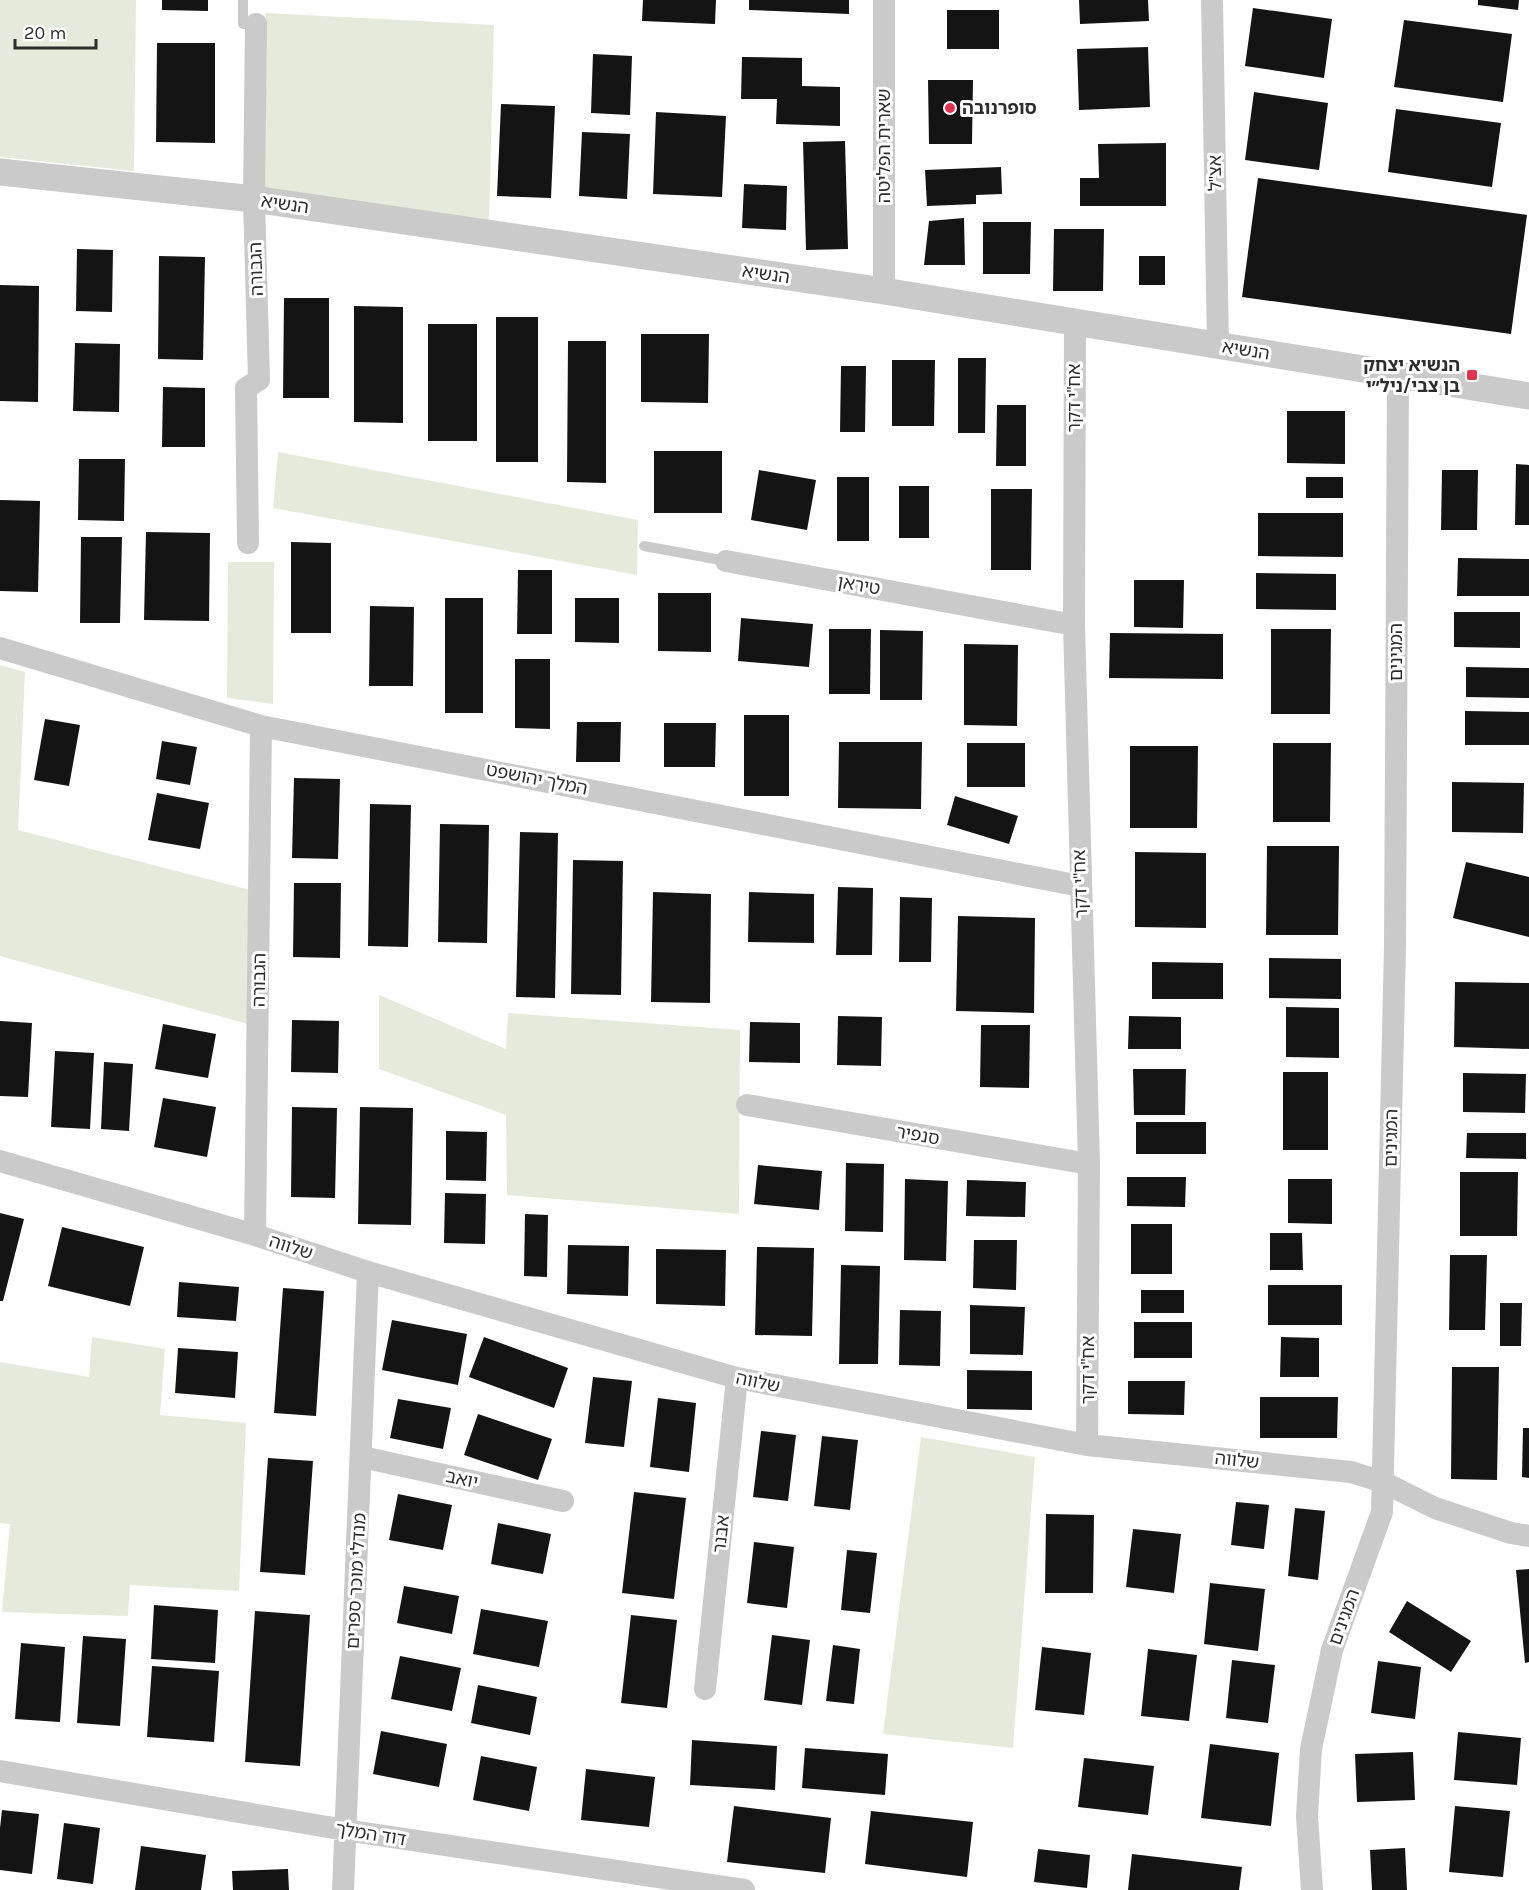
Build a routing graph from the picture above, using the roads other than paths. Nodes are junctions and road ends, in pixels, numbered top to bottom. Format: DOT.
graph roads {
  1 [pos="243,0"];
  2 [pos="884,0"];
  3 [pos="1212,0"];
  4 [pos="256,24"];
  5 [pos="0,172"];
  6 [pos="254,199"];
  7 [pos="884,291"];
  8 [pos="1075,323"];
  9 [pos="1218,346"];
  10 [pos="1398,375"];
  11 [pos="1529,396"];
  12 [pos="248,543"];
  13 [pos="644,546"];
  14 [pos="726,561"];
  15 [pos="1074,625"];
  16 [pos="0,648"];
  17 [pos="261,726"];
  18 [pos="1080,886"];
  19 [pos="747,1105"];
  20 [pos="0,1161"];
  21 [pos="1089,1164"];
  22 [pos="255,1235"];
  23 [pos="368,1272"];
  24 [pos="737,1378"];
  25 [pos="1087,1444"];
  26 [pos="362,1457"];
  27 [pos="1383,1482"];
  28 [pos="563,1501"];
  29 [pos="1529,1536"];
  30 [pos="705,1689"];
  31 [pos="0,1771"];
  32 [pos="345,1830"];
  33 [pos="671,1885"];
  34 [pos="343,1890"];
  35 [pos="744,1890"];
  36 [pos="1312,1890"];
  1 -- 4 [label="lane, הגבורה"];
  2 -- 7 [label="street, שארית הפליטה"];
  3 -- 9 [label="street, אצ\"ל"];
  4 -- 6 [label="street, הגבורה"];
  5 -- 6 [label="street, הנשיא"];
  6 -- 7 [label="street, הנשיא"];
  6 -- 12 [label="street, הגבורה"];
  7 -- 8 [label="street, הנשיא"];
  8 -- 9 [label="street, הנשיא"];
  8 -- 15 [label="street, אח\"י דקר"];
  9 -- 10 [label="street, הנשיא"];
  10 -- 11 [label="street, הנשיא"];
  10 -- 27 [label="street, המגינים"];
  13 -- 14 [label="lane, טיראן"];
  14 -- 15 [label="street, טיראן"];
  15 -- 18 [label="street, אח\"י דקר"];
  16 -- 17 [label="street, המלך יהושפט"];
  17 -- 18 [label="street, המלך יהושפט"];
  17 -- 22 [label="street, הגבורה"];
  18 -- 21 [label="street, אח\"י דקר"];
  19 -- 21 [label="street, סנפיר"];
  20 -- 22 [label="street, שלווה"];
  21 -- 25 [label="street, אח\"י דקר"];
  22 -- 23 [label="street, שלווה"];
  23 -- 24 [label="street, שלווה"];
  23 -- 26 [label="street, מנדלי מוכר ספרים"];
  24 -- 25 [label="street, שלווה"];
  24 -- 30 [label="street, אבנר"];
  25 -- 27 [label="street, שלווה"];
  26 -- 28 [label="street, יואב"];
  26 -- 32 [label="street, מנדלי מוכר ספרים"];
  27 -- 29 [label="street, שלווה"];
  27 -- 36 [label="street, המגינים"];
  31 -- 32 [label="street, דוד המלך"];
  32 -- 33 [label="street, דוד המלך"];
  32 -- 34 [label="street, מנדלי מוכר ספרים"];
  33 -- 35 [label="street, דוד המלך"];
}
